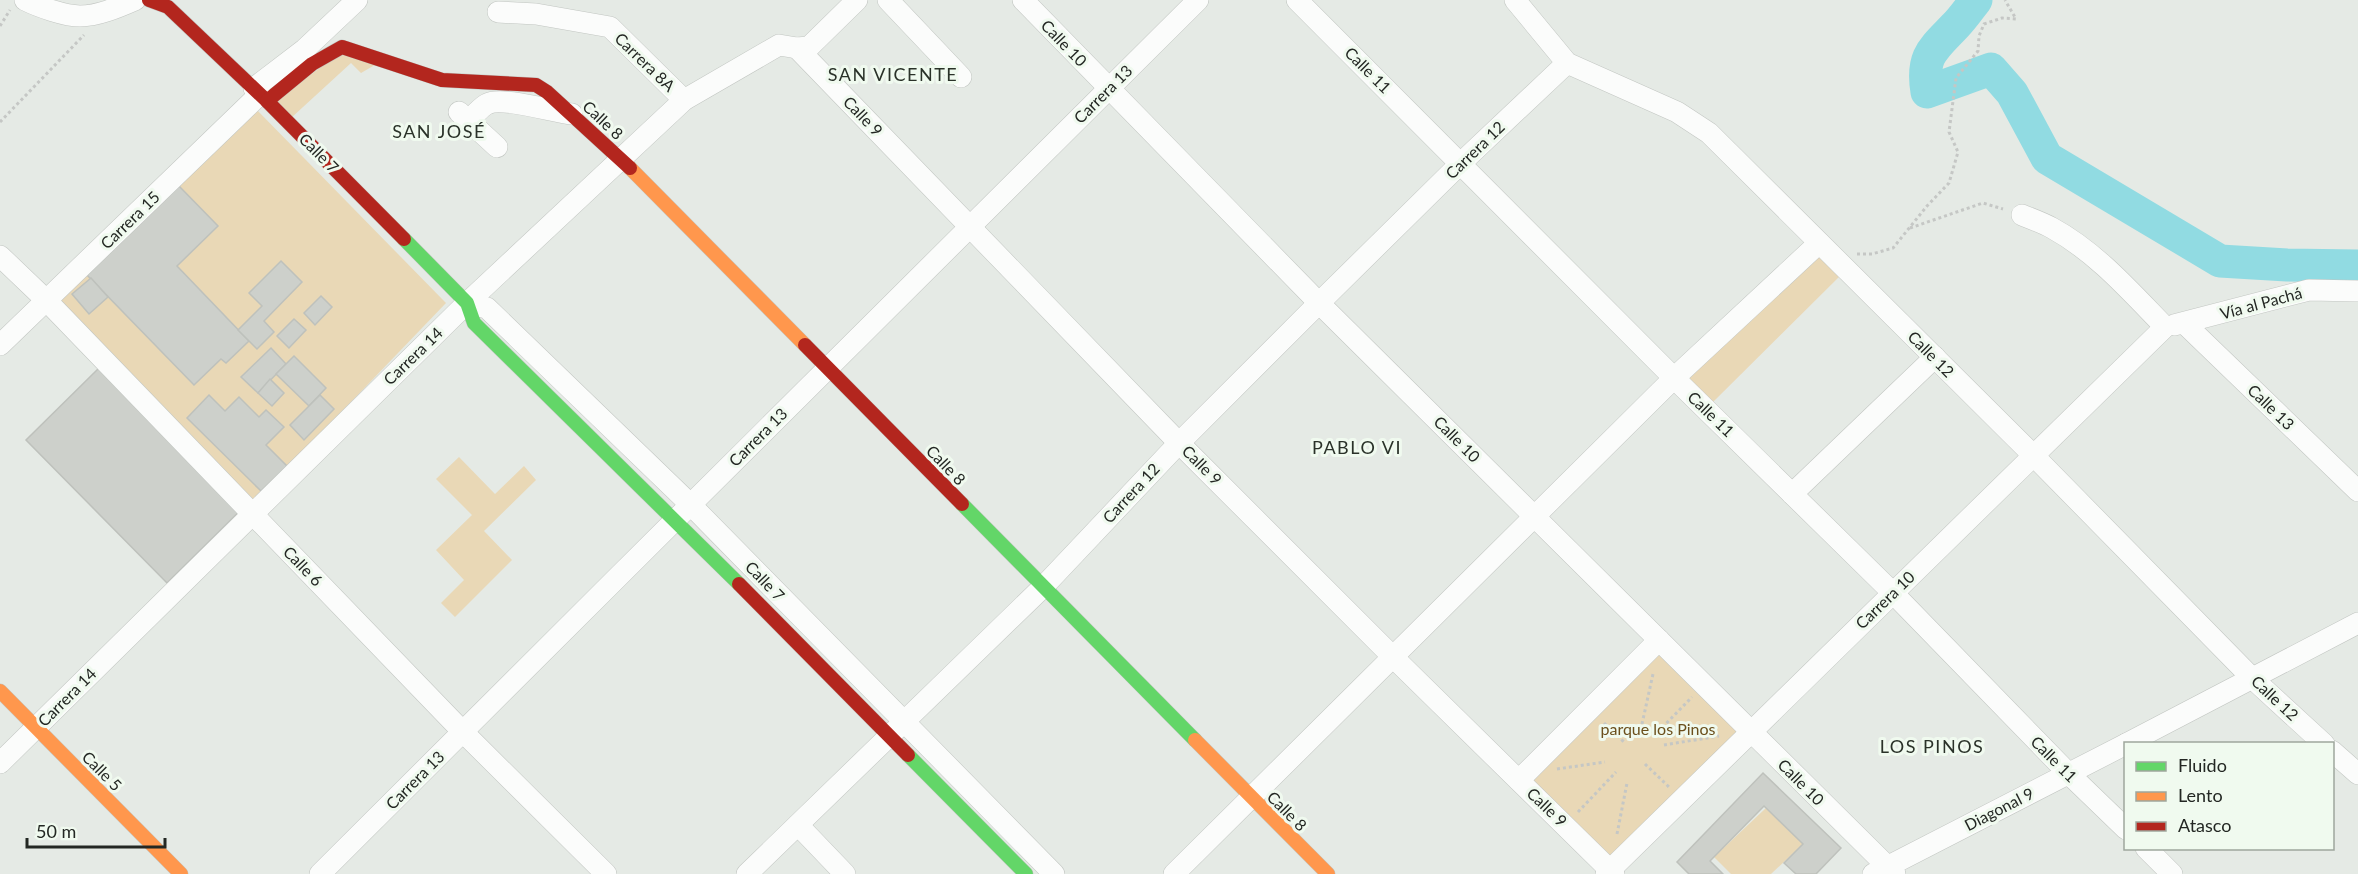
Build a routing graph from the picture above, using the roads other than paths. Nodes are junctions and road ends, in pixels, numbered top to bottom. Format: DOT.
graph roads {
  1 [pos="135,0"];
  2 [pos="149,0"];
  3 [pos="357,0"];
  4 [pos="857,0"];
  5 [pos="888,0"];
  6 [pos="1023,0"];
  7 [pos="1198,0"];
  8 [pos="1297,0"];
  9 [pos="1515,0"];
  10 [pos="18,4"];
  11 [pos="498,12"];
  12 [pos="797,48"];
  13 [pos="1567,63"];
  14 [pos="961,77"];
  15 [pos="536,85"];
  16 [pos="1108,89"];
  17 [pos="260,94"];
  18 [pos="684,100"];
  19 [pos="573,114"];
  20 [pos="497,147"];
  21 [pos="621,159"];
  22 [pos="1461,163"];
  23 [pos="2022,215"];
  24 [pos="969,225"];
  25 [pos="1819,243"];
  26 [pos="0,256"];
  27 [pos="2358,291"];
  28 [pos="46,300"];
  29 [pos="467,303"];
  30 [pos="1319,303"];
  31 [pos="2174,325"];
  32 [pos="0,345"];
  33 [pos="1935,357"];
  34 [pos="827,367"];
  35 [pos="1674,378"];
  36 [pos="1179,443"];
  37 [pos="2032,454"];
  38 [pos="2358,491"];
  39 [pos="1792,494"];
  40 [pos="684,512"];
  41 [pos="252,513"];
  42 [pos="1534,516"];
  43 [pos="1043,587"];
  44 [pos="1893,593"];
  45 [pos="2358,623"];
  46 [pos="1659,640"];
  47 [pos="1393,657"];
  48 [pos="2253,678"];
  49 [pos="0,691"];
  50 [pos="36,727"];
  51 [pos="896,728"];
  52 [pos="463,732"];
  53 [pos="1751,732"];
  54 [pos="2130,742"];
  55 [pos="2322,742"];
  56 [pos="2124,745"];
  57 [pos="2334,753"];
  58 [pos="0,762"];
  59 [pos="2068,773"];
  60 [pos="2358,774"];
  61 [pos="1522,777"];
  62 [pos="1251,798"];
  63 [pos="798,825"];
  64 [pos="2124,827"];
  65 [pos="2147,850"];
  66 [pos="1885,872"];
  67 [pos="1610,873"];
  68 [pos="181,874"];
  69 [pos="320,874"];
  70 [pos="606,874"];
  71 [pos="747,874"];
  72 [pos="845,874"];
  73 [pos="1026,874"];
  74 [pos="1054,874"];
  75 [pos="1174,874"];
  76 [pos="1328,874"];
  77 [pos="2172,874"];
  1 -- 10 [label="street"];
  2 -- 17 [label="street, Calle 7"];
  3 -- 17 [label="street"];
  4 -- 12 [label="street, Carrera 14"];
  5 -- 14 [label="street"];
  6 -- 16 [label="street, Calle 10"];
  7 -- 16 [label="street, Carrera 13"];
  8 -- 22 [label="street, Calle 11"];
  9 -- 13 [label="street, Calle 12"];
  11 -- 18 [label="street, Carrera 8A"];
  12 -- 18 [label="street, Carrera 14"];
  12 -- 24 [label="street, Calle 9"];
  13 -- 22 [label="street, Carrera 12"];
  13 -- 25 [label="street, Calle 12"];
  15 -- 17 [label="street, Carrera 15"];
  15 -- 19 [label="street, Calle 8"];
  16 -- 24 [label="street, Carrera 13"];
  16 -- 30 [label="street, Calle 10"];
  17 -- 28 [label="street, Carrera 15"];
  17 -- 29 [label="street, Calle 7"];
  18 -- 21 [label="street, Carrera 14"];
  19 -- 20 [label="street"];
  19 -- 21 [label="street, Calle 8"];
  21 -- 29 [label="street, Carrera 14"];
  21 -- 34 [label="street, Calle 8"];
  22 -- 30 [label="street, Carrera 12"];
  22 -- 35 [label="street, Calle 11"];
  23 -- 31 [label="street, Calle 13"];
  24 -- 34 [label="street, Carrera 13"];
  24 -- 36 [label="street, Calle 9"];
  25 -- 33 [label="street, Calle 12"];
  25 -- 35 [label="street"];
  26 -- 28 [label="street, Calle 6"];
  27 -- 31 [label="street, Vía al Pachá"];
  28 -- 32 [label="street, Carrera 15"];
  28 -- 41 [label="street, Calle 6"];
  29 -- 40 [label="street, Calle 7"];
  29 -- 41 [label="street, Carrera 14"];
  30 -- 36 [label="street, Carrera 12"];
  30 -- 42 [label="street, Calle 10"];
  31 -- 37 [label="street, Carrera 10"];
  31 -- 38 [label="street, Calle 13"];
  33 -- 37 [label="street, Calle 12"];
  33 -- 39 [label="street"];
  34 -- 40 [label="street, Carrera 13"];
  34 -- 43 [label="street, Calle 8"];
  35 -- 39 [label="street, Calle 11"];
  35 -- 42 [label="street"];
  36 -- 43 [label="street, Carrera 12"];
  36 -- 47 [label="street, Calle 9"];
  37 -- 44 [label="street, Carrera 10"];
  37 -- 48 [label="street, Calle 12"];
  39 -- 44 [label="street, Calle 11"];
  40 -- 51 [label="street, Calle 7"];
  40 -- 52 [label="street, Carrera 13"];
  41 -- 50 [label="street, Carrera 14"];
  41 -- 52 [label="street, Calle 6"];
  42 -- 46 [label="street, Calle 10"];
  42 -- 47 [label="street"];
  43 -- 51 [label="street, Carrera 12"];
  43 -- 62 [label="street, Calle 8"];
  44 -- 53 [label="street, Carrera 10"];
  44 -- 59 [label="street, Calle 11"];
  45 -- 48 [label="street, Diagonal 9"];
  46 -- 53 [label="street, Calle 10"];
  46 -- 61 [label="street"];
  47 -- 61 [label="street, Calle 9"];
  47 -- 62 [label="street"];
  48 -- 54 [label="street, Diagonal 9"];
  48 -- 55 [label="street, Calle 12"];
  49 -- 50 [label="street, Calle 5"];
  50 -- 58 [label="street, Carrera 14"];
  50 -- 68 [label="street, Calle 5"];
  51 -- 63 [label="street, Carrera 12"];
  51 -- 73 [label="street, Calle 7"];
  51 -- 74 [label="street, Calle 7"];
  52 -- 69 [label="street, Carrera 13"];
  52 -- 70 [label="street, Calle 6"];
  53 -- 66 [label="street, Calle 10"];
  53 -- 67 [label="street, Carrera 10"];
  56 -- 59 [label="street, Diagonal 9"];
  57 -- 60 [label="street"];
  59 -- 64 [label="street, Calle 11"];
  59 -- 66 [label="street, Diagonal 9"];
  61 -- 67 [label="street, Calle 9"];
  62 -- 75 [label="street"];
  62 -- 76 [label="street, Calle 8"];
  63 -- 71 [label="street, Carrera 12"];
  63 -- 72 [label="street"];
  65 -- 77 [label="street"];
}
